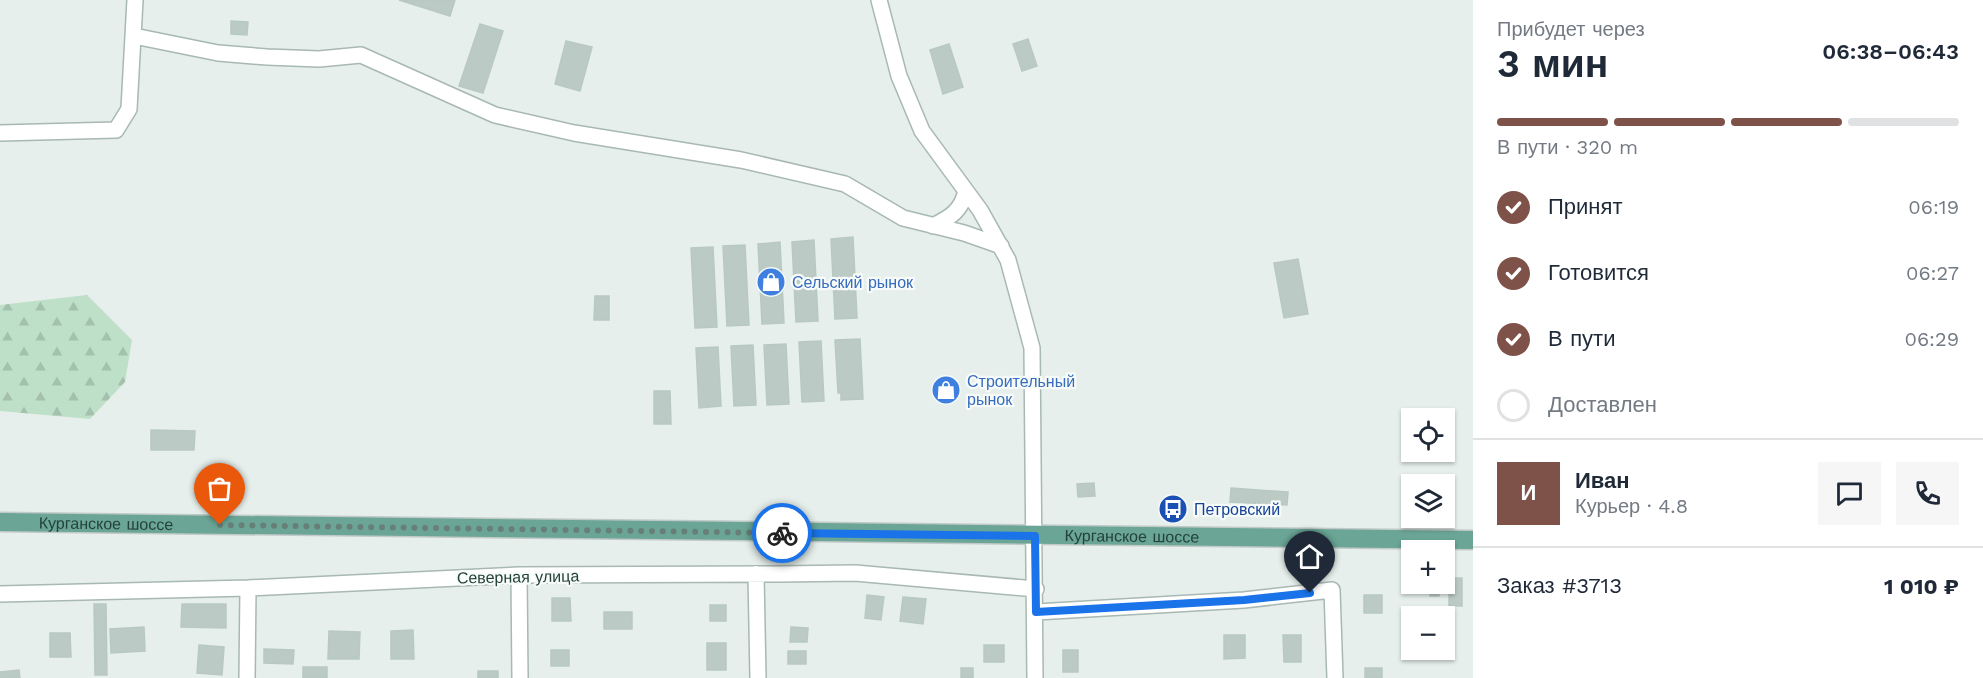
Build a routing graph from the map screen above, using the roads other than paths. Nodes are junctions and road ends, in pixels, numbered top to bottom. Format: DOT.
graph roads {
  1 [pos="135,0"];
  2 [pos="879,0"];
  3 [pos="134,36"];
  4 [pos="0,133"];
  5 [pos="966,191"];
  6 [pos="933,226"];
  7 [pos="1001,246"];
  8 [pos="0,522"];
  9 [pos="1035,536"];
  10 [pos="1473,540"];
  11 [pos="756,574"];
  12 [pos="519,575"];
  13 [pos="248,588"];
  14 [pos="1036,589"];
  15 [pos="0,594"];
  16 [pos="1036,612"];
  17 [pos="247,678"];
  18 [pos="520,678"];
  19 [pos="758,678"];
  20 [pos="1035,678"];
  21 [pos="1335,678"];
  1 -- 3 [label="street"];
  2 -- 5 [label="street"];
  3 -- 4 [label="street"];
  3 -- 6 [label="street"];
  5 -- 6 [label="street"];
  5 -- 7 [label="street"];
  6 -- 7 [label="street"];
  7 -- 9 [label="street"];
  8 -- 9 [label="main road, Курганское шоссе"];
  9 -- 10 [label="main road, Курганское шоссе"];
  9 -- 14 [label="street"];
  11 -- 12 [label="street, Северная улица"];
  11 -- 14 [label="street, Северная улица"];
  11 -- 19 [label="street"];
  12 -- 13 [label="street, Северная улица"];
  12 -- 18 [label="street"];
  13 -- 15 [label="street, Северная улица"];
  13 -- 17 [label="street"];
  14 -- 16 [label="street"];
  16 -- 20 [label="street"];
  16 -- 21 [label="street"];
}
